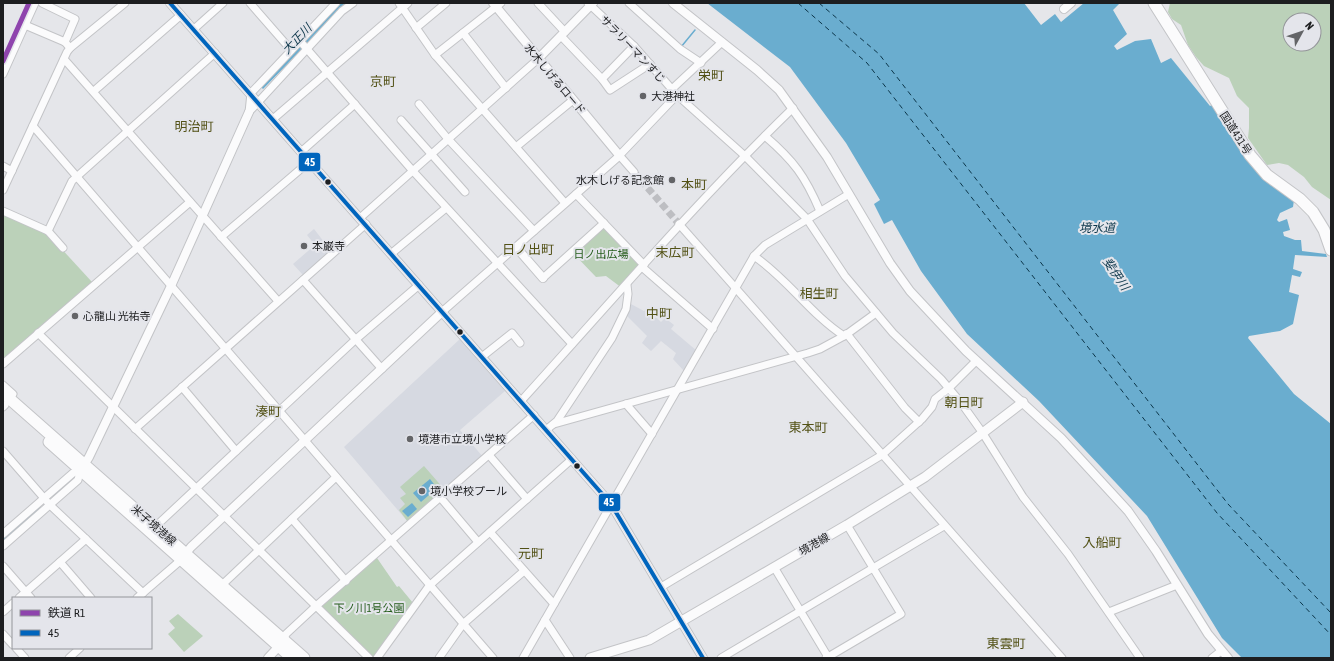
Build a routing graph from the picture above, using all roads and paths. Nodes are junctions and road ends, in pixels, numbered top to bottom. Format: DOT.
graph roads {
  1 [pos="35,3"];
  2 [pos="42,3"];
  3 [pos="125,3"];
  4 [pos="170,3"];
  5 [pos="223,3"];
  6 [pos="250,3"];
  7 [pos="324,3"];
  8 [pos="336,3"];
  9 [pos="353,3"];
  10 [pos="446,3"];
  11 [pos="538,3"];
  12 [pos="629,3"];
  13 [pos="673,3"];
  14 [pos="1071,3"];
  15 [pos="1154,3"];
  16 [pos="403,4"];
  17 [pos="496,4"];
  18 [pos="590,4"];
  19 [pos="329,9"];
  20 [pos="1064,9"];
  21 [pos="181,15"];
  22 [pos="26,25"];
  23 [pos="416,28"];
  24 [pos="194,29"];
  25 [pos="463,33"];
  26 [pos="563,34"];
  27 [pos="300,41"];
  28 [pos="722,42"];
  29 [pos="68,45"];
  30 [pos="634,46"];
  31 [pos="307,49"];
  32 [pos="291,50"];
  33 [pos="215,53"];
  34 [pos="435,55"];
  35 [pos="64,59"];
  36 [pos="538,59"];
  37 [pos="701,63"];
  38 [pos="650,64"];
  39 [pos="327,72"];
  40 [pos="3,74"];
  41 [pos="602,79"];
  42 [pos="506,88"];
  43 [pos="672,89"];
  44 [pos="94,91"];
  45 [pos="251,94"];
  46 [pos="677,95"];
  47 [pos="573,100"];
  48 [pos="258,102"];
  49 [pos="355,104"];
  50 [pos="419,104"];
  51 [pos="482,108"];
  52 [pos="794,108"];
  53 [pos="249,112"];
  54 [pos="273,119"];
  55 [pos="401,120"];
  56 [pos="33,126"];
  57 [pos="128,130"];
  58 [pos="766,136"];
  59 [pos="448,139"];
  60 [pos="516,147"];
  61 [pos="302,151"];
  62 [pos="430,154"];
  63 [pos="619,155"];
  64 [pos="745,156"];
  65 [pos="310,161"];
  66 [pos="3,166"];
  67 [pos="412,170"];
  68 [pos="12,171"];
  69 [pos="634,172"];
  70 [pos="76,177"];
  71 [pos="3,190"];
  72 [pos="465,192"];
  73 [pos="576,194"];
  74 [pos="849,194"];
  75 [pos="190,202"];
  76 [pos="565,203"];
  77 [pos="446,208"];
  78 [pos="3,211"];
  79 [pos="820,211"];
  80 [pos="202,215"];
  81 [pos="807,219"];
  82 [pos="363,221"];
  83 [pos="604,223"];
  84 [pos="679,224"];
  85 [pos="48,231"];
  86 [pos="534,231"];
  87 [pos="221,237"];
  88 [pos="138,247"];
  89 [pos="516,247"];
  90 [pos="63,248"];
  91 [pos="1331,250"];
  92 [pos="392,253"];
  93 [pos="754,256"];
  94 [pos="498,264"];
  95 [pos="643,266"];
  96 [pos="543,278"];
  97 [pos="304,280"];
  98 [pos="420,285"];
  99 [pos="627,285"];
  100 [pos="171,286"];
  101 [pos="736,288"];
  102 [pos="278,301"];
  103 [pos="443,311"];
  104 [pos="876,313"];
  105 [pos="713,329"];
  106 [pos="38,333"];
  107 [pos="846,335"];
  108 [pos="355,340"];
  109 [pos="520,343"];
  110 [pos="572,344"];
  111 [pos="224,348"];
  112 [pos="483,356"];
  113 [pos="796,356"];
  114 [pos="976,361"];
  115 [pos="3,364"];
  116 [pos="382,369"];
  117 [pos="3,385"];
  118 [pos="182,387"];
  119 [pos="949,388"];
  120 [pos="678,390"];
  121 [pos="522,400"];
  122 [pos="5,401"];
  123 [pos="1023,402"];
  124 [pos="626,404"];
  125 [pos="113,406"];
  126 [pos="279,411"];
  127 [pos="534,415"];
  128 [pos="919,422"];
  129 [pos="554,424"];
  130 [pos="135,429"];
  131 [pos="546,430"];
  132 [pos="982,432"];
  133 [pos="652,434"];
  134 [pos="305,441"];
  135 [pos="236,450"];
  136 [pos="3,451"];
  137 [pos="489,455"];
  138 [pos="882,455"];
  139 [pos="572,459"];
  140 [pos="83,467"];
  141 [pos="336,477"];
  142 [pos="910,487"];
  143 [pos="196,488"];
  144 [pos="44,498"];
  145 [pos="440,498"];
  146 [pos="527,499"];
  147 [pos="612,504"];
  148 [pos="50,505"];
  149 [pos="224,516"];
  150 [pos="292,519"];
  151 [pos="847,525"];
  152 [pos="156,526"];
  153 [pos="944,526"];
  154 [pos="490,532"];
  155 [pos="3,534"];
  156 [pos="86,539"];
  157 [pos="391,541"];
  158 [pos="478,542"];
  159 [pos="3,546"];
  160 [pos="259,550"];
  161 [pos="183,556"];
  162 [pos="60,562"];
  163 [pos="3,566"];
  164 [pos="774,567"];
  165 [pos="874,569"];
  166 [pos="524,571"];
  167 [pos="346,580"];
  168 [pos="222,585"];
  169 [pos="1177,585"];
  170 [pos="430,586"];
  171 [pos="661,587"];
  172 [pos="26,592"];
  173 [pos="143,593"];
  174 [pos="20,597"];
  175 [pos="30,597"];
  176 [pos="90,597"];
  177 [pos="138,597"];
  178 [pos="12,604"];
  179 [pos="554,604"];
  180 [pos="315,607"];
  181 [pos="3,612"];
  182 [pos="801,612"];
  183 [pos="1109,612"];
  184 [pos="545,620"];
  185 [pos="681,622"];
  186 [pos="463,624"];
  187 [pos="3,634"];
  188 [pos="12,644"];
  189 [pos="282,644"];
  190 [pos="17,649"];
  191 [pos="77,649"];
  192 [pos="1221,651"];
  193 [pos="25,658"];
  194 [pos="69,658"];
  195 [pos="268,658"];
  196 [pos="292,658"];
  197 [pos="304,658"];
  198 [pos="369,658"];
  199 [pos="377,658"];
  200 [pos="439,658"];
  201 [pos="494,658"];
  202 [pos="523,658"];
  203 [pos="570,658"];
  204 [pos="590,658"];
  205 [pos="703,658"];
  206 [pos="721,658"];
  207 [pos="827,658"];
  208 [pos="1062,658"];
  209 [pos="1140,658"];
  210 [pos="1212,658"];
  211 [pos="1228,658"];
  1 -- 22 [label="street"];
  2 -- 29 [label="street"];
  3 -- 29 [label="street"];
  4 -- 21 [label="street"];
  5 -- 24 [label="street"];
  6 -- 32 [label="street"];
  7 -- 19 [label="street"];
  8 -- 19 [label="street"];
  9 -- 31 [label="street"];
  10 -- 23 [label="street"];
  11 -- 26 [label="street"];
  12 -- 37 [label="street"];
  13 -- 28 [label="street"];
  14 -- 20 [label="street"];
  15 -- 91 [label="main road, 国道431号"];
  16 -- 23 [label="street"];
  16 -- 39 [label="street"];
  17 -- 25 [label="street"];
  17 -- 36 [label="street, 水木しげるロード"];
  18 -- 26 [label="street"];
  18 -- 30 [label="street, サラリーマンすじ"];
  19 -- 27 [label="street"];
  21 -- 24 [label="street"];
  21 -- 44 [label="street"];
  22 -- 29 [label="street"];
  22 -- 40 [label="street"];
  23 -- 34 [label="street"];
  24 -- 33 [label="street"];
  25 -- 34 [label="street"];
  25 -- 42 [label="street"];
  26 -- 36 [label="street"];
  26 -- 41 [label="street"];
  27 -- 31 [label="street"];
  27 -- 32 [label="street"];
  28 -- 37 [label="street"];
  28 -- 52 [label="street"];
  29 -- 35 [label="street"];
  30 -- 38 [label="street, サラリーマンすじ"];
  30 -- 41 [label="street"];
  31 -- 39 [label="street"];
  31 -- 48 [label="street"];
  32 -- 45 [label="street"];
  33 -- 45 [label="street"];
  33 -- 57 [label="street"];
  34 -- 51 [label="street"];
  35 -- 44 [label="street"];
  35 -- 56 [label="street"];
  36 -- 42 [label="street"];
  36 -- 47 [label="street, 水木しげるロード"];
  37 -- 43 [label="street"];
  38 -- 41 [label="street"];
  38 -- 43 [label="street, サラリーマンすじ"];
  39 -- 49 [label="street"];
  39 -- 54 [label="street"];
  42 -- 51 [label="street"];
  43 -- 46 [label="street, サラリーマンすじ"];
  44 -- 57 [label="street"];
  45 -- 48 [label="street"];
  45 -- 53 [label="street"];
  46 -- 63 [label="street"];
  46 -- 64 [label="street, サラリーマンすじ"];
  47 -- 60 [label="street"];
  47 -- 63 [label="street, 水木しげるロード"];
  48 -- 53 [label="street"];
  48 -- 54 [label="street"];
  49 -- 61 [label="street"];
  49 -- 67 [label="street"];
  50 -- 59 [label="street"];
  51 -- 59 [label="street"];
  51 -- 60 [label="street"];
  52 -- 58 [label="street"];
  52 -- 74 [label="street"];
  53 -- 80 [label="street"];
  54 -- 61 [label="street"];
  55 -- 62 [label="street"];
  56 -- 68 [label="street"];
  56 -- 70 [label="street"];
  57 -- 70 [label="street"];
  57 -- 75 [label="street"];
  58 -- 64 [label="street"];
  58 -- 79 [label="street"];
  59 -- 62 [label="street"];
  59 -- 86 [label="street"];
  60 -- 76 [label="street"];
  61 -- 65 [label="street"];
  62 -- 67 [label="street"];
  62 -- 72 [label="street"];
  63 -- 69 [label="street"];
  63 -- 73 [label="street"];
  64 -- 81 [label="street, サラリーマンすじ"];
  64 -- 84 [label="street"];
  65 -- 82 [label="street"];
  65 -- 87 [label="street"];
  66 -- 68 [label="street"];
  67 -- 77 [label="street"];
  67 -- 82 [label="street"];
  68 -- 71 [label="street"];
  70 -- 85 [label="street"];
  70 -- 88 [label="street"];
  73 -- 76 [label="street"];
  73 -- 83 [label="street"];
  74 -- 79 [label="street"];
  74 -- 114 [label="street"];
  75 -- 80 [label="street"];
  75 -- 88 [label="street"];
  76 -- 86 [label="street"];
  77 -- 92 [label="street"];
  77 -- 94 [label="street"];
  78 -- 85 [label="street"];
  79 -- 81 [label="street"];
  80 -- 87 [label="street"];
  80 -- 100 [label="street"];
  81 -- 93 [label="street"];
  81 -- 104 [label="street, サラリーマンすじ"];
  82 -- 92 [label="street"];
  82 -- 97 [label="street"];
  83 -- 95 [label="street"];
  83 -- 96 [label="street"];
  84 -- 95 [label="street"];
  84 -- 101 [label="street"];
  85 -- 90 [label="street"];
  86 -- 89 [label="street"];
  87 -- 102 [label="street"];
  88 -- 100 [label="street"];
  88 -- 106 [label="street"];
  89 -- 94 [label="street"];
  89 -- 96 [label="street"];
  92 -- 98 [label="street"];
  93 -- 101 [label="street"];
  93 -- 107 [label="street"];
  94 -- 103 [label="street"];
  94 -- 110 [label="street"];
  95 -- 99 [label="street"];
  95 -- 105 [label="street"];
  97 -- 102 [label="street"];
  97 -- 108 [label="street"];
  98 -- 103 [label="street"];
  98 -- 108 [label="street"];
  99 -- 110 [label="street"];
  99 -- 129 [label="street"];
  100 -- 111 [label="street"];
  100 -- 125 [label="street"];
  101 -- 105 [label="street"];
  101 -- 113 [label="street"];
  102 -- 111 [label="street"];
  103 -- 112 [label="street"];
  103 -- 116 [label="street"];
  104 -- 107 [label="street"];
  104 -- 119 [label="street, サラリーマンすじ"];
  105 -- 120 [label="street"];
  106 -- 115 [label="street"];
  106 -- 125 [label="street"];
  107 -- 113 [label="street"];
  107 -- 128 [label="street"];
  108 -- 116 [label="street"];
  108 -- 126 [label="street"];
  109 -- 112 [label="street"];
  110 -- 121 [label="street"];
  111 -- 118 [label="street"];
  111 -- 126 [label="street"];
  112 -- 121 [label="street"];
  113 -- 120 [label="street"];
  113 -- 138 [label="street"];
  114 -- 119 [label="street"];
  114 -- 123 [label="street"];
  116 -- 134 [label="street"];
  117 -- 122 [label="street"];
  118 -- 130 [label="street"];
  118 -- 135 [label="street"];
  119 -- 128 [label="street"];
  119 -- 132 [label="street, サラリーマンすじ"];
  120 -- 124 [label="street"];
  120 -- 133 [label="street"];
  121 -- 127 [label="street"];
  122 -- 140 [label="main road, 米子境港線"];
  123 -- 132 [label="main road, 境港線"];
  123 -- 169 [label="street"];
  124 -- 129 [label="street"];
  124 -- 133 [label="street"];
  125 -- 130 [label="street"];
  125 -- 140 [label="street"];
  126 -- 134 [label="street"];
  126 -- 135 [label="street"];
  127 -- 131 [label="street"];
  127 -- 137 [label="street"];
  128 -- 138 [label="street"];
  129 -- 131 [label="street"];
  130 -- 143 [label="street"];
  131 -- 139 [label="street"];
  132 -- 142 [label="main road, 境港線"];
  132 -- 183 [label="street, サラリーマンすじ"];
  133 -- 147 [label="street"];
  134 -- 141 [label="street"];
  134 -- 149 [label="street"];
  135 -- 143 [label="street"];
  136 -- 144 [label="street"];
  137 -- 145 [label="street"];
  137 -- 146 [label="street"];
  138 -- 142 [label="street"];
  138 -- 171 [label="street"];
  139 -- 146 [label="street"];
  139 -- 147 [label="street"];
  140 -- 144 [label="street"];
  140 -- 148 [label="street"];
  140 -- 152 [label="main road, 米子境港線"];
  140 -- 161 [label="main road, 米子境港線"];
  141 -- 150 [label="street"];
  141 -- 157 [label="street"];
  142 -- 151 [label="main road, 境港線"];
  142 -- 153 [label="street"];
  143 -- 149 [label="street"];
  143 -- 152 [label="street"];
  144 -- 148 [label="street"];
  144 -- 155 [label="street"];
  145 -- 157 [label="street"];
  145 -- 158 [label="street"];
  146 -- 154 [label="street"];
  147 -- 171 [label="street"];
  147 -- 179 [label="street"];
  148 -- 156 [label="street"];
  148 -- 159 [label="street"];
  149 -- 160 [label="street"];
  149 -- 161 [label="street"];
  150 -- 160 [label="street"];
  150 -- 167 [label="street"];
  151 -- 164 [label="main road, 境港線"];
  151 -- 165 [label="street"];
  152 -- 161 [label="main road, 米子境港線"];
  153 -- 165 [label="street"];
  153 -- 208 [label="street"];
  154 -- 158 [label="street"];
  154 -- 166 [label="street"];
  156 -- 162 [label="street"];
  156 -- 173 [label="street"];
  157 -- 167 [label="street"];
  157 -- 170 [label="street"];
  158 -- 170 [label="street"];
  160 -- 168 [label="street"];
  160 -- 180 [label="street"];
  161 -- 168 [label="main road, 米子境港線"];
  161 -- 173 [label="street"];
  161 -- 189 [label="main road, 米子境港線"];
  162 -- 172 [label="street"];
  162 -- 176 [label="street"];
  163 -- 172 [label="street"];
  164 -- 182 [label="street"];
  164 -- 185 [label="main road, 境港線"];
  165 -- 182 [label="street"];
  165 -- 207 [label="street"];
  166 -- 179 [label="street"];
  166 -- 186 [label="street"];
  167 -- 180 [label="street"];
  168 -- 189 [label="main road, 米子境港線"];
  169 -- 183 [label="street"];
  169 -- 192 [label="street"];
  170 -- 186 [label="street"];
  170 -- 199 [label="street"];
  171 -- 185 [label="street"];
  172 -- 174 [label="street"];
  172 -- 175 [label="street"];
  173 -- 177 [label="street"];
  178 -- 181 [label="street"];
  179 -- 184 [label="street"];
  180 -- 189 [label="street"];
  180 -- 198 [label="street"];
  182 -- 206 [label="street"];
  182 -- 207 [label="street"];
  183 -- 209 [label="street, サラリーマンすじ"];
  184 -- 202 [label="street"];
  184 -- 203 [label="street"];
  185 -- 204 [label="main road, 境港線"];
  185 -- 205 [label="street"];
  186 -- 200 [label="street"];
  186 -- 201 [label="street"];
  187 -- 188 [label="street"];
  189 -- 195 [label="street"];
  189 -- 196 [label="main road, 米子境港線"];
  189 -- 197 [label="main road, 米子境港線"];
  190 -- 193 [label="street"];
  191 -- 194 [label="street"];
  192 -- 210 [label="street"];
  192 -- 211 [label="street"];
}
